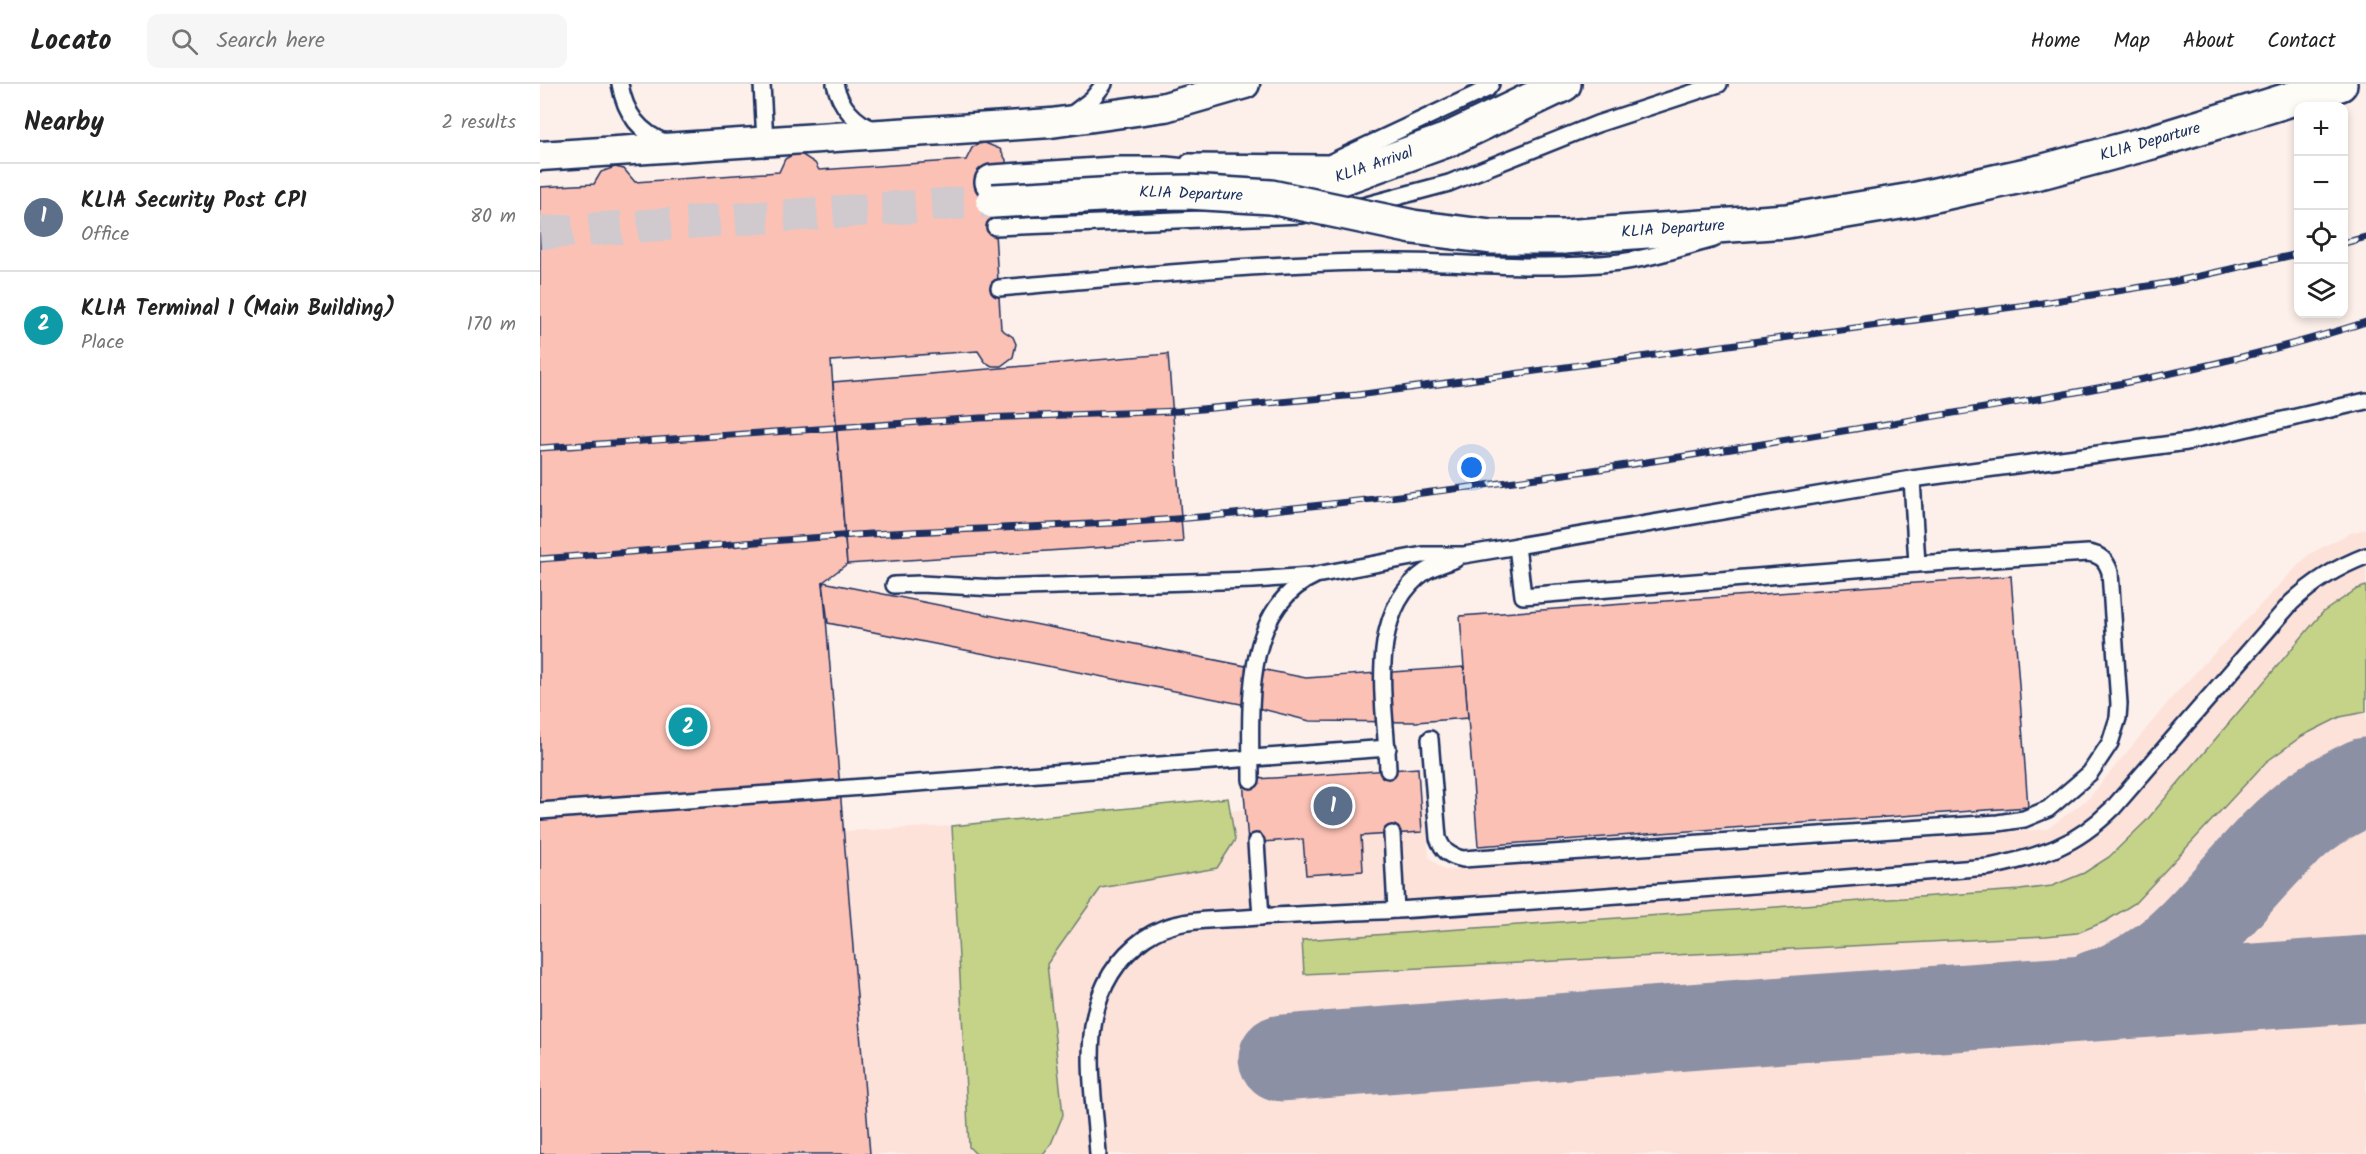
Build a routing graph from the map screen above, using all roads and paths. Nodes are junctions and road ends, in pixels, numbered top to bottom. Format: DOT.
graph roads {
  1 [pos="620,84"];
  2 [pos="762,84"];
  3 [pos="835,84"];
  4 [pos="1104,84"];
  5 [pos="1245,84"];
  6 [pos="1491,84"];
  7 [pos="1564,84"];
  8 [pos="1719,84"];
  9 [pos="2340,84"];
  10 [pos="1051,123"];
  11 [pos="890,134"];
  12 [pos="765,142"];
  13 [pos="679,147"];
  14 [pos="540,156"];
  15 [pos="996,194"];
  16 [pos="1787,221"];
  17 [pos="999,288"];
  18 [pos="2366,401"];
  19 [pos="1912,479"];
  20 [pos="1516,546"];
  21 [pos="1464,555"];
  22 [pos="2366,556"];
  23 [pos="1917,564"];
  24 [pos="1316,575"];
  25 [pos="894,585"];
  26 [pos="1430,739"];
  27 [pos="1388,748"];
  28 [pos="1251,758"];
  29 [pos="1388,770"];
  30 [pos="1251,780"];
  31 [pos="540,811"];
  32 [pos="1392,834"];
  33 [pos="1256,842"];
  34 [pos="1396,910"];
  35 [pos="1261,917"];
  36 [pos="1098,1154"];
  1 -- 13 [label="lane"];
  2 -- 12 [label="lane"];
  3 -- 11 [label="lane"];
  4 -- 10 [label="lane"];
  5 -- 10 [label="street"];
  6 -- 15 [label="lane"];
  7 -- 15 [label="main road, KLIA Arrival"];
  8 -- 15 [label="lane"];
  9 -- 16 [label="main road, KLIA Departure"];
  10 -- 11 [label="street"];
  11 -- 12 [label="street"];
  12 -- 13 [label="street"];
  13 -- 14 [label="street"];
  15 -- 16 [label="main road, KLIA Departure, bridge"];
  16 -- 17 [label="lane"];
  18 -- 19 [label="lane"];
  19 -- 20 [label="lane"];
  19 -- 23 [label="lane"];
  20 -- 21 [label="lane"];
  20 -- 23 [label="lane"];
  21 -- 24 [label="lane"];
  21 -- 27 [label="lane"];
  22 -- 34 [label="lane"];
  23 -- 26 [label="lane"];
  24 -- 25 [label="lane"];
  24 -- 28 [label="lane"];
  27 -- 28 [label="lane"];
  27 -- 29 [label="lane"];
  28 -- 30 [label="lane"];
  28 -- 31 [label="lane"];
  32 -- 34 [label="lane"];
  33 -- 35 [label="lane"];
  34 -- 35 [label="lane"];
  35 -- 36 [label="lane"];
}
